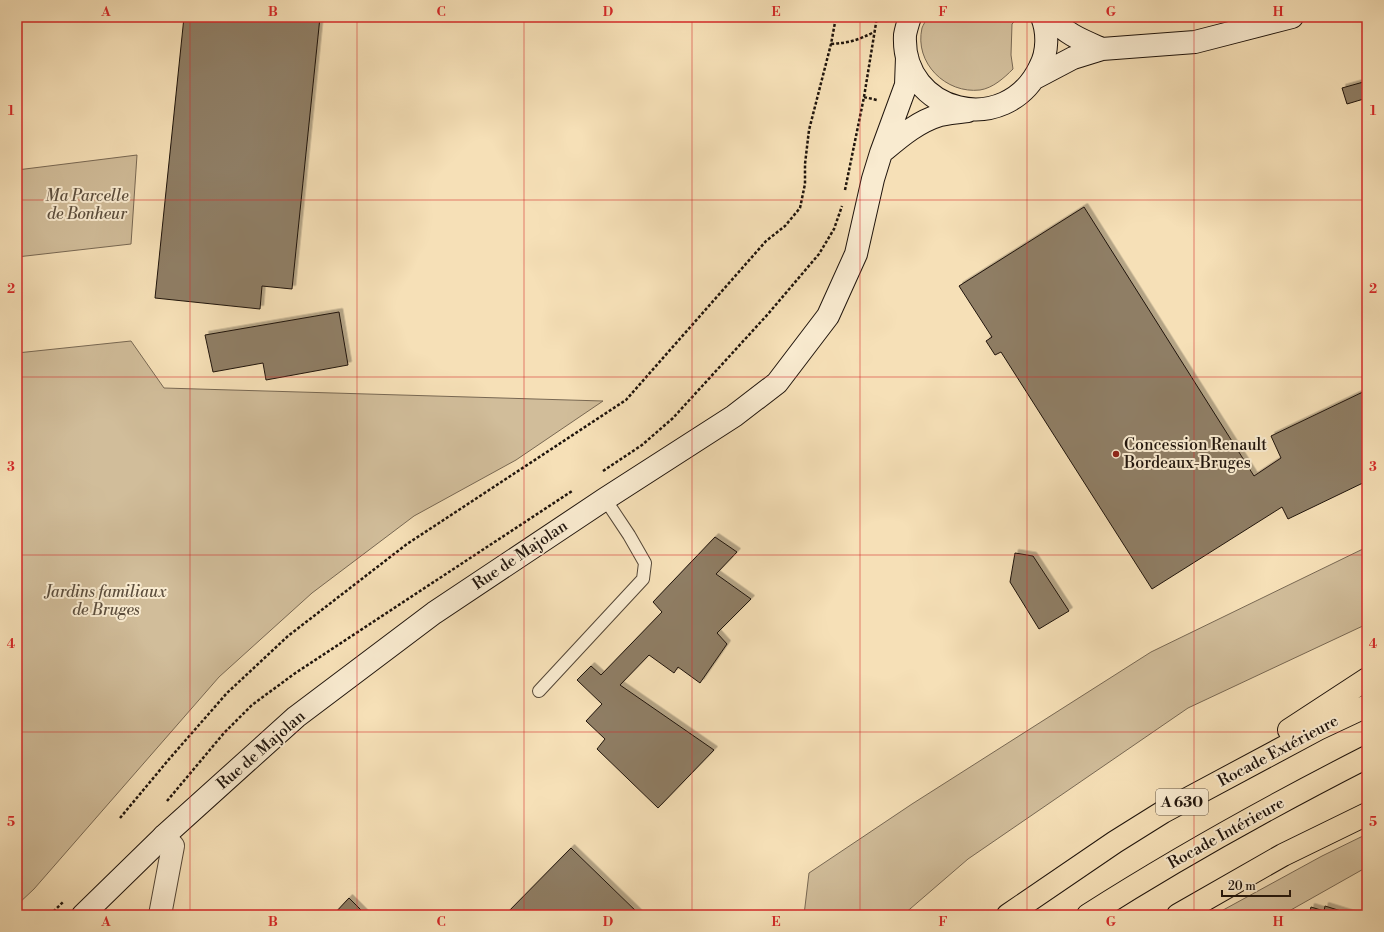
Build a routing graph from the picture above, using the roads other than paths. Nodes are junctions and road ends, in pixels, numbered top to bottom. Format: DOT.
graph roads {
  1 [pos="910,17"];
  2 [pos="1042,17"];
  3 [pos="1050,17"];
  4 [pos="1292,17"];
  5 [pos="1102,49"];
  6 [pos="907,57"];
  7 [pos="1035,78"];
  8 [pos="972,110"];
  9 [pos="881,153"];
  10 [pos="605,499"];
  11 [pos="1367,679"];
  12 [pos="539,691"];
  13 [pos="1367,706"];
  14 [pos="1367,757"];
  15 [pos="1163,812"];
  16 [pos="1367,814"];
  17 [pos="164,836"];
  18 [pos="83,915"];
  19 [pos="160,915"];
  20 [pos="1008,915"];
  21 [pos="1088,915"];
  22 [pos="1178,915"];
  1 -- 6 [label="street"];
  2 -- 7 [label="street"];
  3 -- 5 [label="street"];
  4 -- 5 [label="street"];
  5 -- 7 [label="street"];
  6 -- 8 [label="street"];
  6 -- 9 [label="street, Rue de Majolan"];
  7 -- 8 [label="street"];
  8 -- 9 [label="street"];
  9 -- 10 [label="street, Rue de Majolan"];
  10 -- 12 [label="lane"];
  10 -- 17 [label="street, Rue de Majolan"];
  11 -- 15 [label="highway"];
  13 -- 15 [label="highway, Rocade Extérieure / A 630"];
  14 -- 21 [label="highway, Rocade Intérieure / A 630"];
  15 -- 20 [label="highway, Rocade Extérieure / A 630"];
  16 -- 22 [label="highway"];
  17 -- 18 [label="street, Rue de Majolan"];
  17 -- 19 [label="street"];
}
